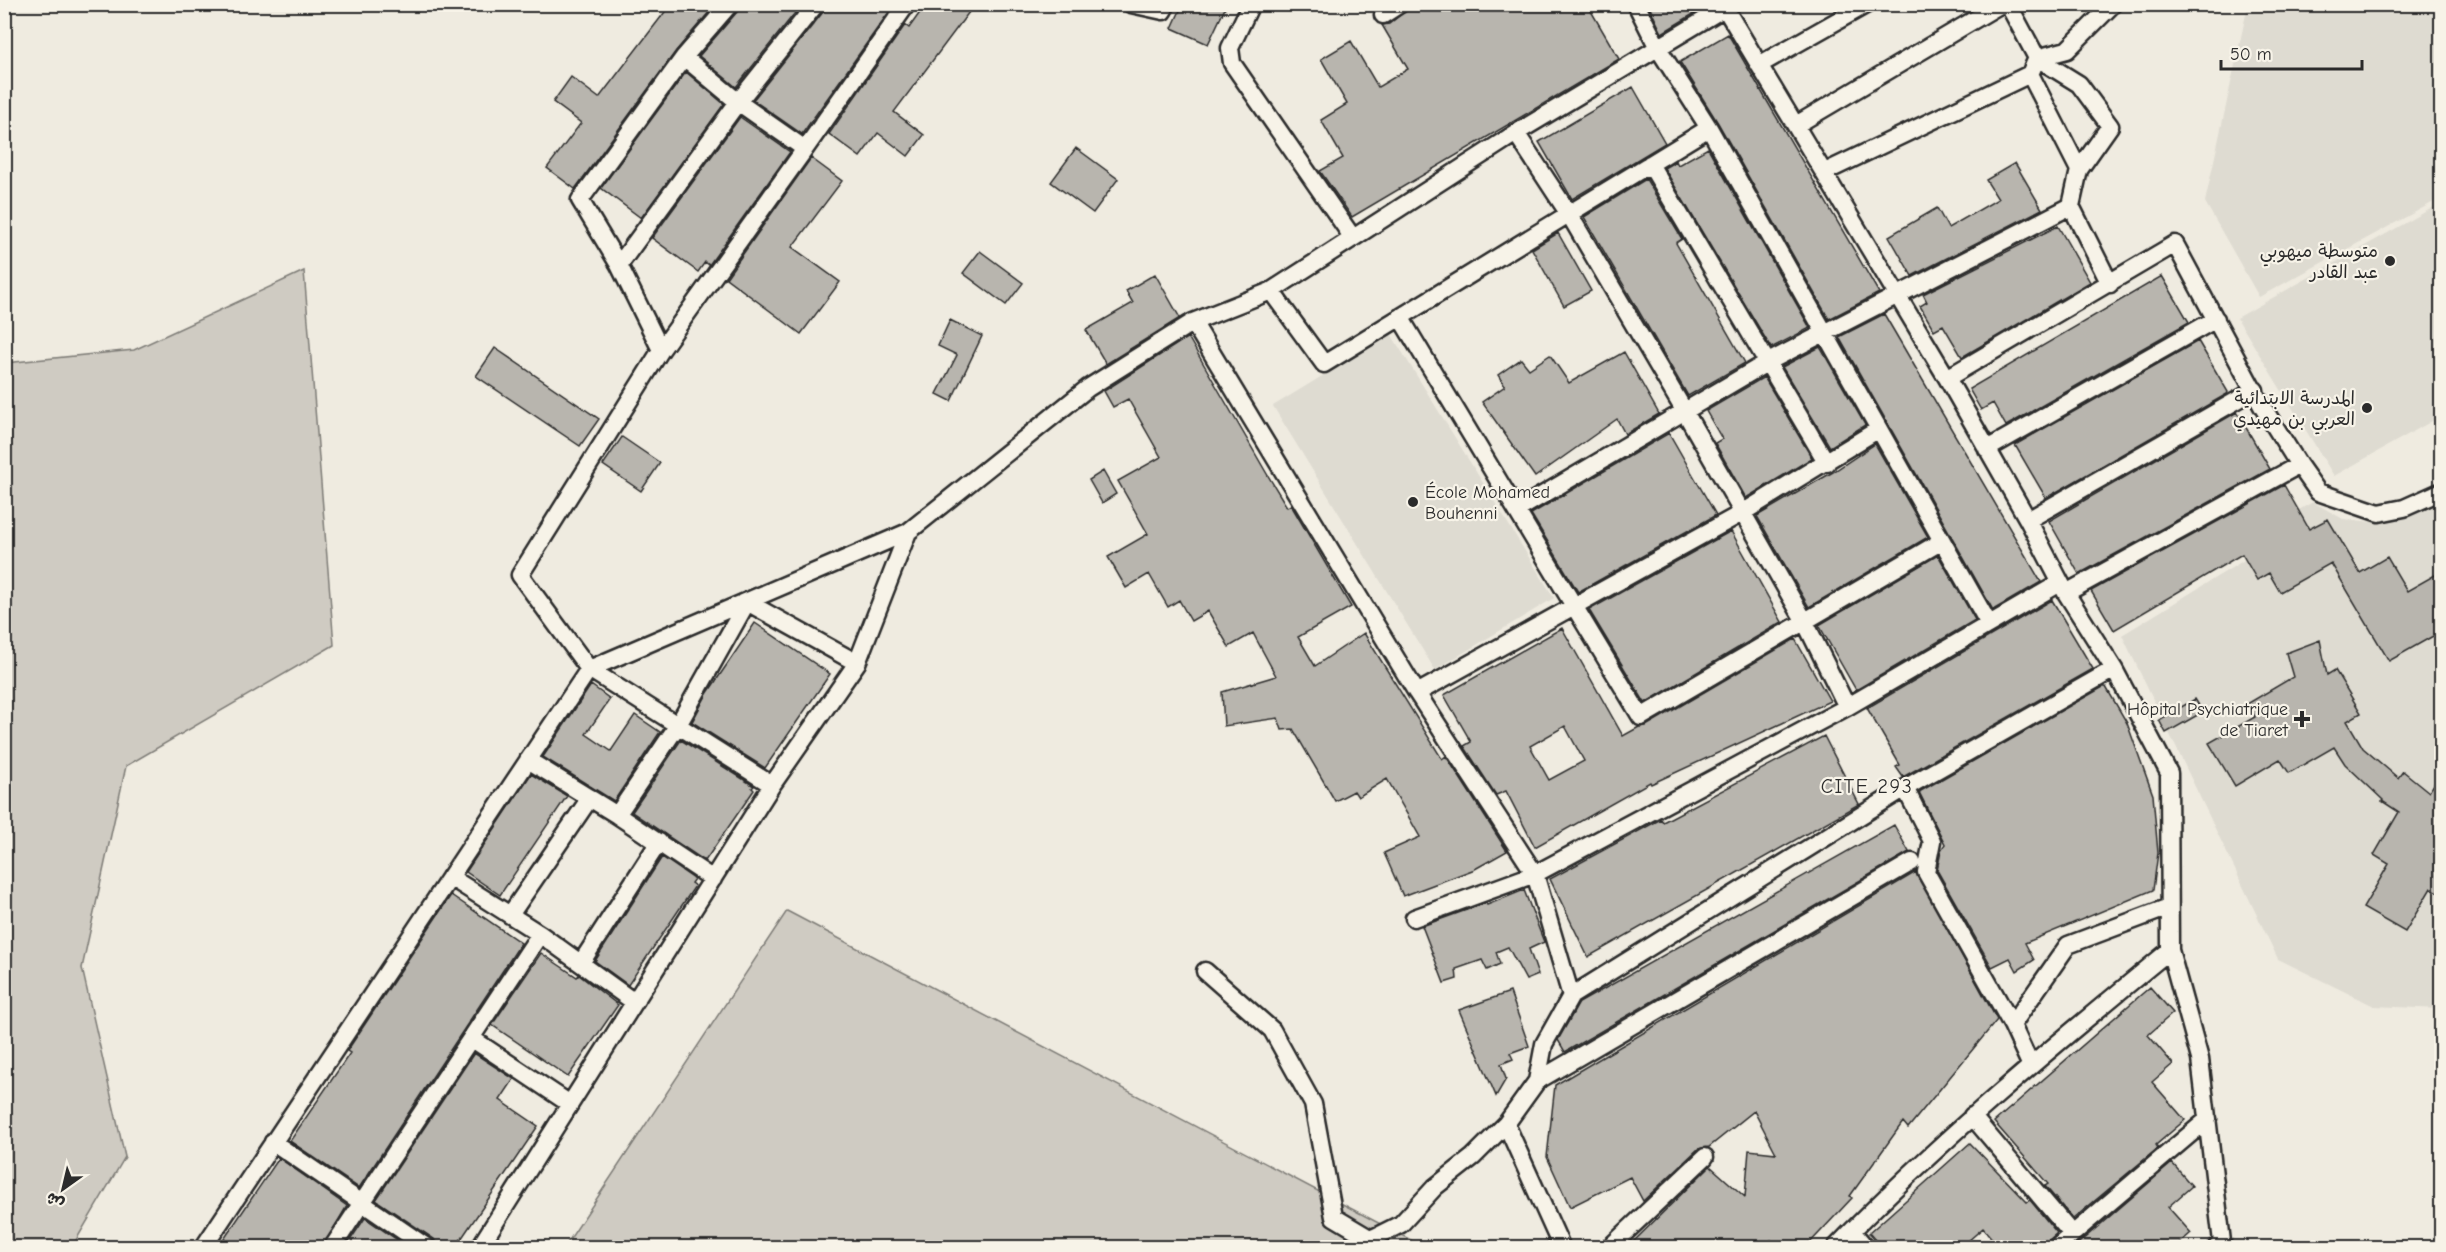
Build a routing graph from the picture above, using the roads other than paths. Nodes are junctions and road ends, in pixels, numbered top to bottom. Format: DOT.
graph roads {
  1 [pos="730,4"];
  2 [pos="816,4"];
  3 [pos="907,4"];
  4 [pos="1131,4"];
  5 [pos="1167,4"];
  6 [pos="1251,4"];
  7 [pos="1400,4"];
  8 [pos="1636,4"];
  9 [pos="1867,4"];
  10 [pos="2001,4"];
  11 [pos="2008,4"];
  12 [pos="2113,4"];
  13 [pos="1728,6"];
  14 [pos="1383,15"];
  15 [pos="1658,48"];
  16 [pos="684,57"];
  17 [pos="2037,58"];
  18 [pos="1759,65"];
  19 [pos="2030,74"];
  20 [pos="738,102"];
  21 [pos="1796,125"];
  22 [pos="1709,128"];
  23 [pos="1516,133"];
  24 [pos="805,149"];
  25 [pos="1650,164"];
  26 [pos="2079,170"];
  27 [pos="1825,172"];
  28 [pos="2071,206"];
  29 [pos="1569,214"];
  30 [pos="1353,238"];
  31 [pos="619,265"];
  32 [pos="2110,284"];
  33 [pos="1271,291"];
  34 [pos="1898,297"];
  35 [pos="1400,317"];
  36 [pos="2216,319"];
  37 [pos="1193,322"];
  38 [pos="1826,332"];
  39 [pos="662,350"];
  40 [pos="1768,362"];
  41 [pos="1947,378"];
  42 [pos="2255,390"];
  43 [pos="1685,412"];
  44 [pos="1879,429"];
  45 [pos="1987,449"];
  46 [pos="1827,463"];
  47 [pos="2299,465"];
  48 [pos="2442,491"];
  49 [pos="1517,510"];
  50 [pos="1742,513"];
  51 [pos="2028,520"];
  52 [pos="908,532"];
  53 [pos="1942,541"];
  54 [pos="2063,588"];
  55 [pos="747,602"];
  56 [pos="1574,605"];
  57 [pos="1804,620"];
  58 [pos="1989,624"];
  59 [pos="857,663"];
  60 [pos="589,669"];
  61 [pos="2114,669"];
  62 [pos="1416,693"];
  63 [pos="1847,707"];
  64 [pos="678,726"];
  65 [pos="528,760"];
  66 [pos="772,785"];
  67 [pos="1905,789"];
  68 [pos="590,798"];
  69 [pos="617,815"];
  70 [pos="658,843"];
  71 [pos="1912,862"];
  72 [pos="1535,873"];
  73 [pos="450,877"];
  74 [pos="713,879"];
  75 [pos="2169,908"];
  76 [pos="510,915"];
  77 [pos="1414,918"];
  78 [pos="540,934"];
  79 [pos="2170,950"];
  80 [pos="581,963"];
  81 [pos="1206,971"];
  82 [pos="1571,996"];
  83 [pos="634,1002"];
  84 [pos="2012,1025"];
  85 [pos="471,1038"];
  86 [pos="2030,1064"];
  87 [pos="1537,1081"];
  88 [pos="570,1104"];
  89 [pos="1972,1116"];
  90 [pos="2208,1119"];
  91 [pos="1506,1124"];
  92 [pos="273,1142"];
  93 [pos="1705,1157"];
  94 [pos="362,1202"];
  95 [pos="1852,1231"];
  96 [pos="2072,1233"];
  97 [pos="203,1248"];
  98 [pos="332,1248"];
  99 [pos="428,1248"];
  100 [pos="479,1248"];
  101 [pos="1562,1248"];
  102 [pos="1609,1248"];
  103 [pos="1835,1248"];
  104 [pos="1866,1248"];
  105 [pos="2056,1248"];
  106 [pos="2216,1248"];
  1 -- 16 [label="street"];
  2 -- 20 [label="street"];
  3 -- 24 [label="street"];
  4 -- 5 [label="street"];
  6 -- 30 [label="street"];
  7 -- 14 [label="street"];
  8 -- 15 [label="street"];
  9 -- 18 [label="street"];
  10 -- 21 [label="street"];
  11 -- 17 [label="street"];
  12 -- 17 [label="street"];
  13 -- 15 [label="street"];
  13 -- 18 [label="street"];
  15 -- 22 [label="street"];
  15 -- 23 [label="street"];
  16 -- 20 [label="street"];
  16 -- 31 [label="street"];
  17 -- 19 [label="street"];
  17 -- 26 [label="street"];
  18 -- 21 [label="street"];
  19 -- 26 [label="street"];
  19 -- 27 [label="street"];
  20 -- 24 [label="street"];
  20 -- 31 [label="street"];
  21 -- 27 [label="street"];
  22 -- 25 [label="street"];
  22 -- 38 [label="street"];
  23 -- 29 [label="street"];
  23 -- 30 [label="street"];
  24 -- 39 [label="street"];
  25 -- 29 [label="street"];
  25 -- 40 [label="street"];
  26 -- 28 [label="street"];
  27 -- 34 [label="street"];
  28 -- 32 [label="street"];
  28 -- 34 [label="street"];
  29 -- 35 [label="street"];
  29 -- 43 [label="street"];
  30 -- 33 [label="street"];
  31 -- 39 [label="street"];
  32 -- 36 [label="street"];
  32 -- 41 [label="street"];
  33 -- 35 [label="street"];
  33 -- 37 [label="street"];
  34 -- 38 [label="street"];
  34 -- 41 [label="street"];
  35 -- 49 [label="street"];
  36 -- 42 [label="street"];
  36 -- 45 [label="street"];
  37 -- 52 [label="street"];
  37 -- 62 [label="street"];
  38 -- 40 [label="street"];
  38 -- 44 [label="street"];
  39 -- 60 [label="street"];
  40 -- 43 [label="street"];
  40 -- 46 [label="street"];
  41 -- 45 [label="street"];
  42 -- 47 [label="street"];
  42 -- 51 [label="street"];
  43 -- 49 [label="street"];
  43 -- 50 [label="street"];
  44 -- 46 [label="street"];
  44 -- 53 [label="street"];
  45 -- 51 [label="street"];
  46 -- 50 [label="street"];
  47 -- 48 [label="street"];
  47 -- 54 [label="street"];
  49 -- 56 [label="street"];
  50 -- 56 [label="street"];
  50 -- 57 [label="street"];
  51 -- 54 [label="street"];
  52 -- 55 [label="street"];
  52 -- 59 [label="street"];
  53 -- 57 [label="street"];
  53 -- 58 [label="street"];
  54 -- 58 [label="street"];
  54 -- 61 [label="street"];
  55 -- 59 [label="street"];
  55 -- 60 [label="street"];
  55 -- 64 [label="street"];
  56 -- 57 [label="street"];
  56 -- 62 [label="street"];
  57 -- 63 [label="street"];
  58 -- 63 [label="street"];
  59 -- 66 [label="street"];
  60 -- 64 [label="street"];
  60 -- 65 [label="street"];
  61 -- 67 [label="street"];
  61 -- 75 [label="street"];
  62 -- 72 [label="street"];
  63 -- 72 [label="street"];
  64 -- 66 [label="street"];
  64 -- 69 [label="street"];
  65 -- 68 [label="street"];
  65 -- 73 [label="street"];
  66 -- 74 [label="street"];
  67 -- 82 [label="street"];
  67 -- 84 [label="street"];
  68 -- 69 [label="street"];
  68 -- 76 [label="street"];
  69 -- 70 [label="street"];
  70 -- 74 [label="street"];
  70 -- 80 [label="street"];
  71 -- 87 [label="street"];
  72 -- 77 [label="street"];
  72 -- 82 [label="street"];
  73 -- 76 [label="street"];
  73 -- 92 [label="street"];
  74 -- 83 [label="street"];
  75 -- 79 [label="street"];
  75 -- 84 [label="street"];
  76 -- 78 [label="street"];
  78 -- 80 [label="street"];
  78 -- 85 [label="street"];
  79 -- 86 [label="street"];
  79 -- 90 [label="street"];
  80 -- 83 [label="street"];
  81 -- 91 [label="street"];
  82 -- 87 [label="street"];
  83 -- 88 [label="street"];
  84 -- 86 [label="street"];
  85 -- 88 [label="street"];
  85 -- 94 [label="street"];
  86 -- 89 [label="street"];
  87 -- 91 [label="street"];
  88 -- 100 [label="street"];
  89 -- 95 [label="street"];
  89 -- 96 [label="street"];
  90 -- 96 [label="street"];
  90 -- 106 [label="street"];
  91 -- 101 [label="street"];
  92 -- 94 [label="street"];
  92 -- 97 [label="street"];
  93 -- 102 [label="street"];
  94 -- 98 [label="street"];
  94 -- 99 [label="street"];
  95 -- 103 [label="street"];
  95 -- 104 [label="street"];
  96 -- 105 [label="street"];
}
